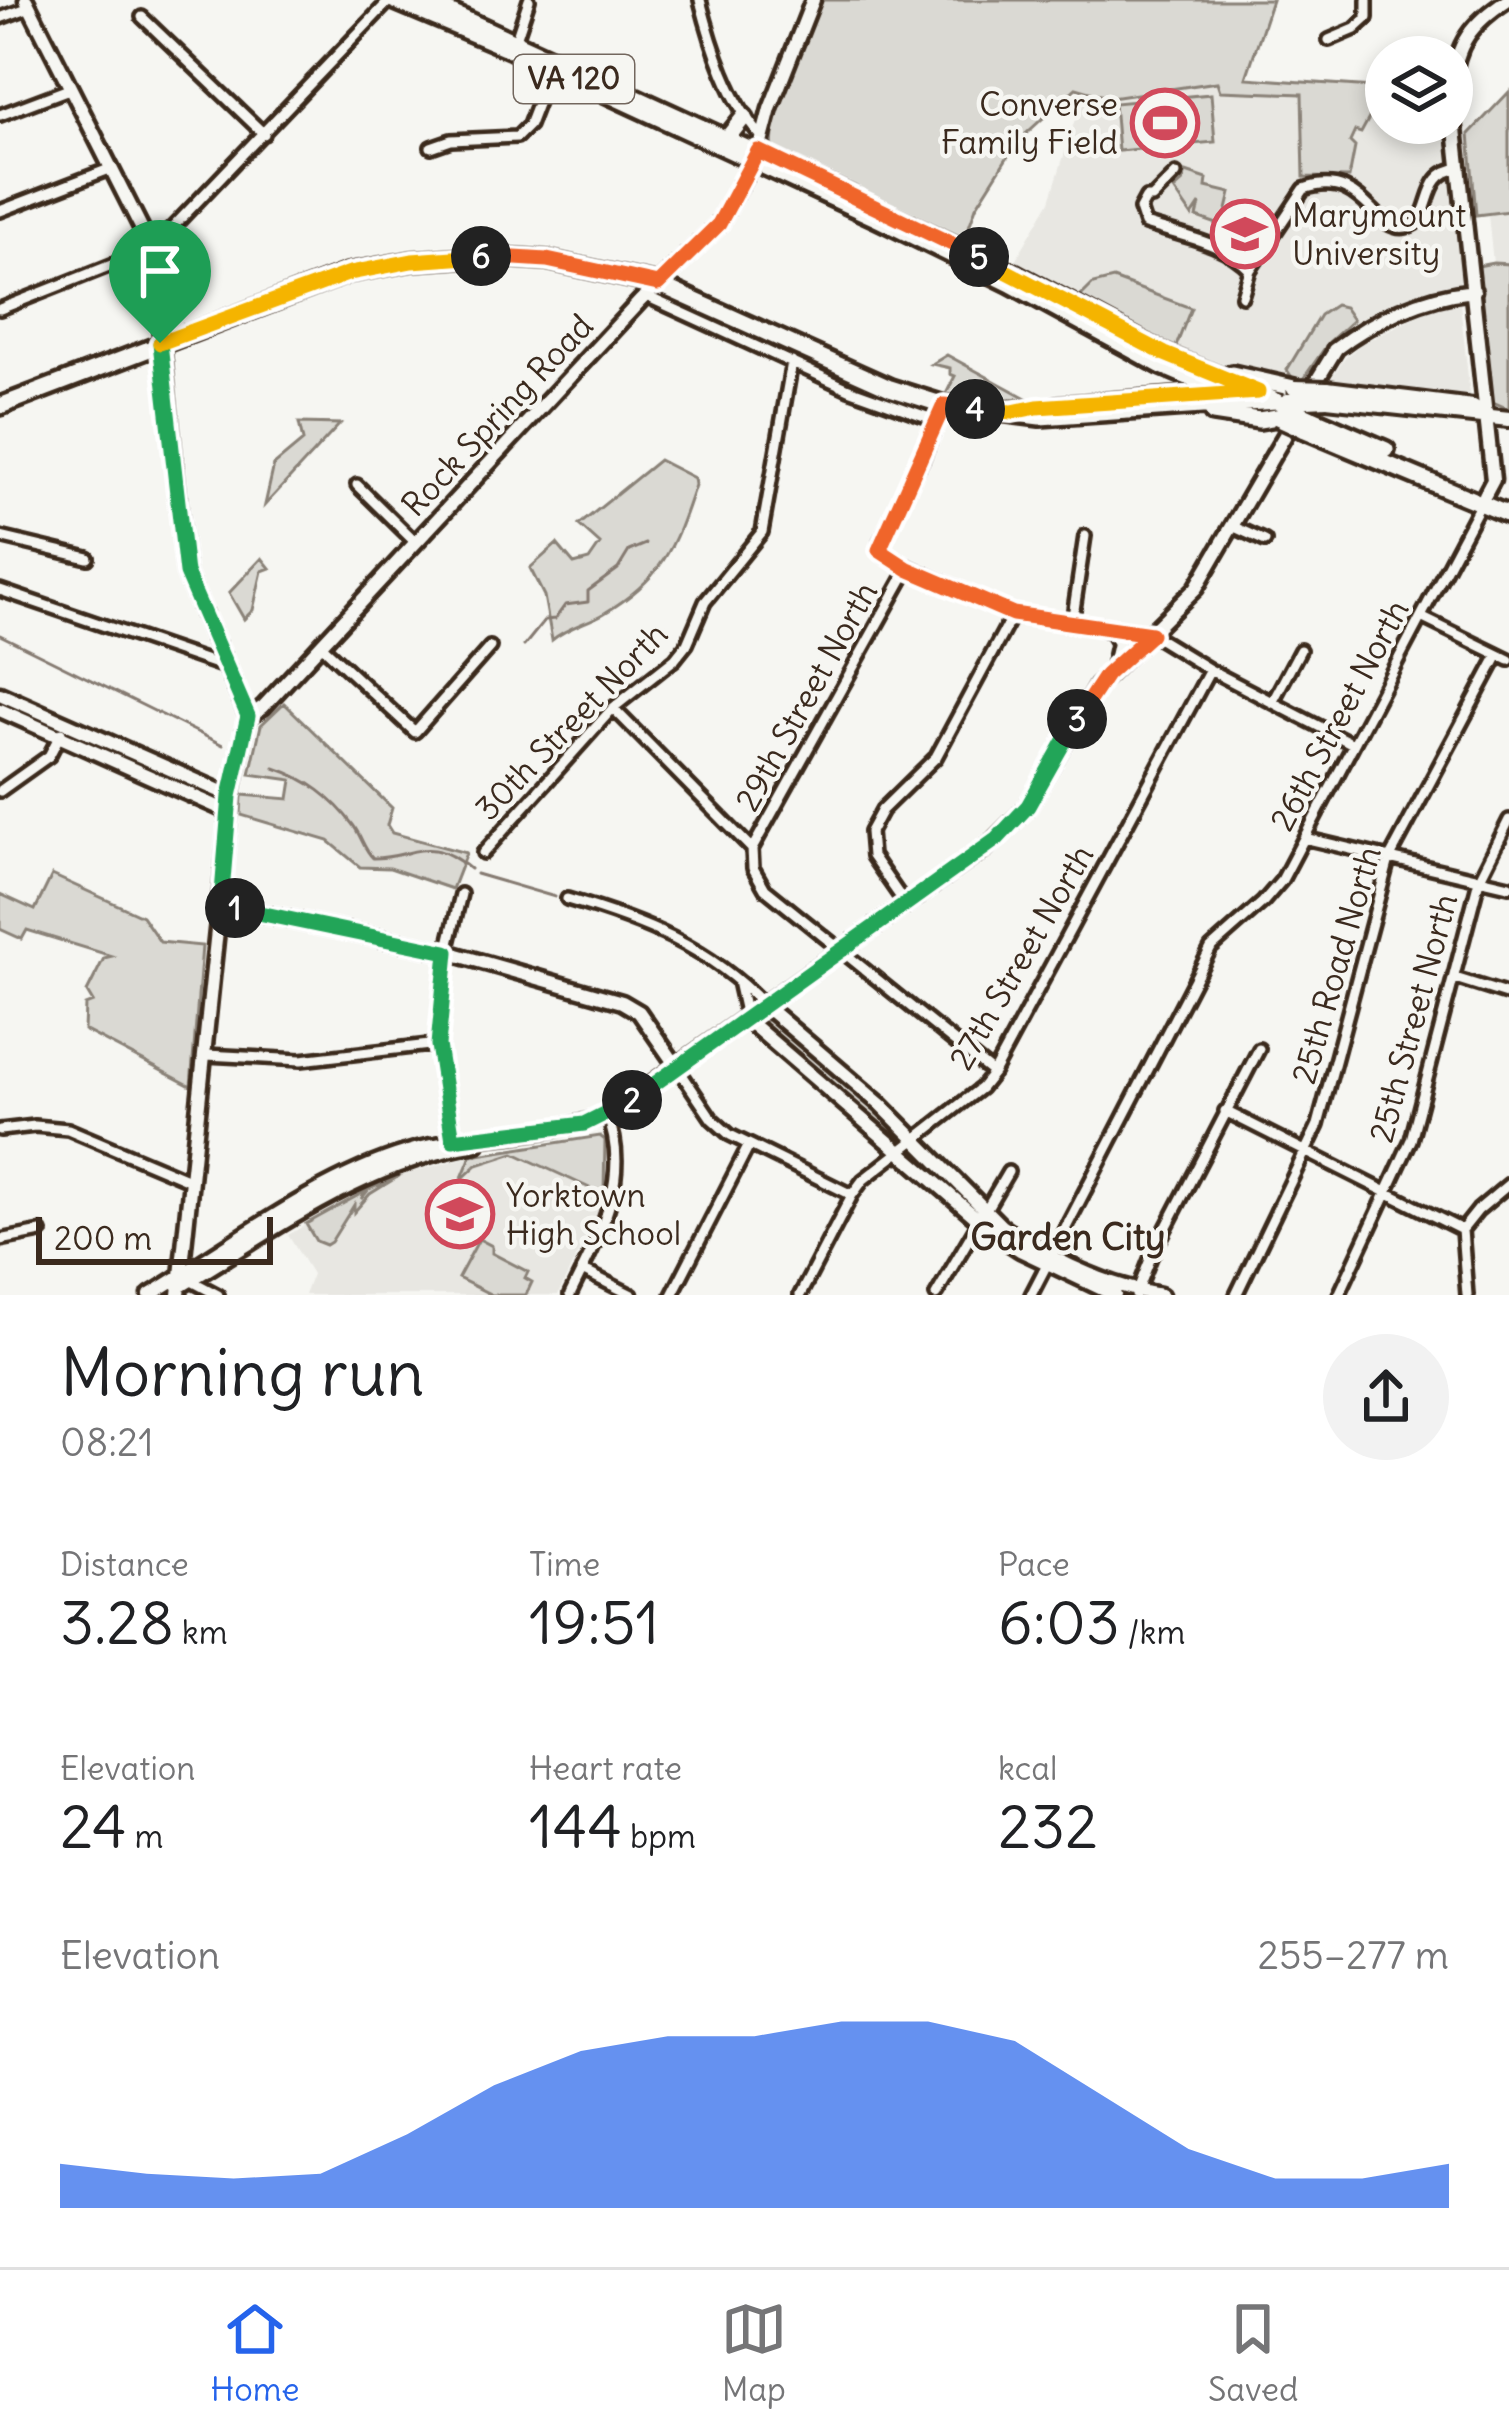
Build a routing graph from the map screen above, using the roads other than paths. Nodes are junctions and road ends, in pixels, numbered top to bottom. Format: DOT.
graph roads {
  1 [pos="392,0"];
  2 [pos="423,0"];
  3 [pos="530,0"];
  4 [pos="700,0"];
  5 [pos="813,0"];
  6 [pos="1367,0"];
  7 [pos="1507,0"];
  8 [pos="28,4"];
  9 [pos="142,17"];
  10 [pos="0,18"];
  11 [pos="1465,36"];
  12 [pos="1329,40"];
  13 [pos="514,45"];
  14 [pos="553,63"];
  15 [pos="68,89"];
  16 [pos="0,115"];
  17 [pos="744,117"];
  18 [pos="264,134"];
  19 [pos="728,137"];
  20 [pos="1458,144"];
  21 [pos="431,147"];
  22 [pos="758,150"];
  23 [pos="112,168"];
  24 [pos="1462,168"];
  25 [pos="1176,174"];
  26 [pos="0,211"];
  27 [pos="152,249"];
  28 [pos="1250,270"];
  29 [pos="652,290"];
  30 [pos="1474,291"];
  31 [pos="1242,296"];
  32 [pos="0,308"];
  33 [pos="160,343"];
  34 [pos="792,362"];
  35 [pos="1197,368"];
  36 [pos="1229,394"];
  37 [pos="1253,397"];
  38 [pos="1283,402"];
  39 [pos="0,406"];
  40 [pos="1193,406"];
  41 [pos="1012,412"];
  42 [pos="941,413"];
  43 [pos="1486,415"];
  44 [pos="1509,419"];
  45 [pos="358,485"];
  46 [pos="1483,499"];
  47 [pos="1509,505"];
  48 [pos="1509,515"];
  49 [pos="1232,526"];
  50 [pos="1085,536"];
  51 [pos="0,537"];
  52 [pos="415,542"];
  53 [pos="1265,542"];
  54 [pos="88,558"];
  55 [pos="908,569"];
  56 [pos="0,590"];
  57 [pos="1013,614"];
  58 [pos="1423,619"];
  59 [pos="1072,622"];
  60 [pos="1102,627"];
  61 [pos="1151,634"];
  62 [pos="321,645"];
  63 [pos="490,647"];
  64 [pos="1300,650"];
  65 [pos="1503,658"];
  66 [pos="225,667"];
  67 [pos="1112,668"];
  68 [pos="1210,670"];
  69 [pos="0,694"];
  70 [pos="1273,701"];
  71 [pos="613,708"];
  72 [pos="0,710"];
  73 [pos="248,716"];
  74 [pos="63,730"];
  75 [pos="1353,745"];
  76 [pos="0,791"];
  77 [pos="230,796"];
  78 [pos="229,812"];
  79 [pos="1509,820"];
  80 [pos="1304,838"];
  81 [pos="752,849"];
  82 [pos="483,853"];
  83 [pos="1389,859"];
  84 [pos="1478,880"];
  85 [pos="1509,886"];
  86 [pos="461,894"];
  87 [pos="567,899"];
  88 [pos="221,905"];
  89 [pos="906,905"];
  90 [pos="842,951"];
  91 [pos="447,952"];
  92 [pos="1455,978"];
  93 [pos="738,982"];
  94 [pos="1509,995"];
  95 [pos="764,1005"];
  96 [pos="746,1018"];
  97 [pos="438,1045"];
  98 [pos="1258,1049"];
  99 [pos="206,1055"];
  100 [pos="677,1067"];
  101 [pos="993,1073"];
  102 [pos="1225,1111"];
  103 [pos="607,1115"];
  104 [pos="0,1130"];
  105 [pos="495,1137"];
  106 [pos="453,1140"];
  107 [pos="917,1142"];
  108 [pos="749,1144"];
  109 [pos="1305,1152"];
  110 [pos="899,1154"];
  111 [pos="1008,1172"];
  112 [pos="191,1181"];
  113 [pos="1509,1184"];
  114 [pos="1388,1193"];
  115 [pos="852,1195"];
  116 [pos="982,1216"];
  117 [pos="1462,1230"];
  118 [pos="41,1232"];
  119 [pos="0,1240"];
  120 [pos="1050,1259"];
  121 [pos="582,1270"];
  122 [pos="182,1284"];
  123 [pos="1137,1293"];
  124 [pos="149,1295"];
  125 [pos="166,1295"];
  126 [pos="218,1295"];
  127 [pos="570,1295"];
  128 [pos="632,1295"];
  129 [pos="672,1295"];
  130 [pos="800,1295"];
  131 [pos="936,1295"];
  132 [pos="1031,1295"];
  133 [pos="1115,1295"];
  134 [pos="1161,1295"];
  135 [pos="1236,1295"];
  136 [pos="1339,1295"];
  137 [pos="1467,1295"];
  1 -- 13 [label="main road, VA 120"];
  1 -- 18 [label="street"];
  2 -- 13 [label="main road, VA 120"];
  3 -- 13 [label="street"];
  4 -- 17 [label="street"];
  5 -- 22 [label="street, Rock Spring Road"];
  6 -- 12 [label="street"];
  7 -- 11 [label="street"];
  8 -- 10 [label="street"];
  8 -- 15 [label="street"];
  9 -- 18 [label="street"];
  13 -- 14 [label="main road, VA 120"];
  14 -- 19 [label="main road, VA 120"];
  14 -- 21 [label="street"];
  14 -- 22 [label="main road, VA 120"];
  15 -- 16 [label="street"];
  15 -- 23 [label="street"];
  17 -- 19 [label="main road"];
  17 -- 22 [label="street"];
  18 -- 27 [label="street"];
  19 -- 22 [label="main road, VA 120"];
  20 -- 24 [label="street, 26th Street North"];
  22 -- 29 [label="street, Rock Spring Road"];
  22 -- 35 [label="main road, VA 120"];
  22 -- 36 [label="main road, VA 120"];
  23 -- 26 [label="street"];
  23 -- 27 [label="street"];
  24 -- 28 [label="street"];
  24 -- 30 [label="street, 26th Street North"];
  25 -- 28 [label="street"];
  27 -- 32 [label="street"];
  27 -- 33 [label="street"];
  28 -- 31 [label="street"];
  29 -- 33 [label="main road"];
  29 -- 34 [label="street"];
  29 -- 42 [label="main road"];
  29 -- 52 [label="street, Rock Spring Road"];
  30 -- 43 [label="street, 26th Street North"];
  30 -- 49 [label="street"];
  33 -- 39 [label="main road"];
  33 -- 66 [label="street"];
  34 -- 42 [label="street"];
  34 -- 71 [label="street, 30th Street North"];
  35 -- 37 [label="main road, VA 120"];
  35 -- 38 [label="main road"];
  36 -- 37 [label="main road, VA 120"];
  36 -- 41 [label="main road"];
  37 -- 38 [label="main road, VA 120"];
  37 -- 38 [label="main road"];
  37 -- 40 [label="main road"];
  38 -- 40 [label="main road"];
  38 -- 43 [label="main road, bridge"];
  38 -- 46 [label="main road, VA 120, bridge"];
  40 -- 41 [label="main road"];
  41 -- 42 [label="main road"];
  42 -- 55 [label="street, 29th Street North"];
  43 -- 44 [label="main road"];
  43 -- 46 [label="street, 26th Street North"];
  45 -- 52 [label="street"];
  46 -- 47 [label="main road, VA 120"];
  46 -- 48 [label="main road, VA 120"];
  46 -- 58 [label="street, 26th Street North"];
  49 -- 53 [label="street"];
  49 -- 61 [label="street"];
  50 -- 59 [label="street"];
  51 -- 54 [label="street"];
  52 -- 62 [label="street, Rock Spring Road"];
  55 -- 57 [label="street"];
  55 -- 81 [label="street, 29th Street North"];
  56 -- 66 [label="street"];
  57 -- 59 [label="street"];
  57 -- 89 [label="street"];
  58 -- 65 [label="street"];
  58 -- 75 [label="street, 26th Street North"];
  59 -- 60 [label="street"];
  60 -- 61 [label="street"];
  60 -- 67 [label="street"];
  61 -- 67 [label="street"];
  61 -- 68 [label="street"];
  62 -- 63 [label="street"];
  62 -- 73 [label="street, Rock Spring Road"];
  64 -- 70 [label="street"];
  65 -- 83 [label="street, 25th Road North"];
  66 -- 73 [label="street"];
  67 -- 89 [label="street"];
  68 -- 70 [label="street"];
  68 -- 101 [label="street, 27th Street North"];
  69 -- 74 [label="street"];
  70 -- 75 [label="street"];
  71 -- 81 [label="street"];
  71 -- 82 [label="street, 30th Street North"];
  72 -- 74 [label="street"];
  73 -- 77 [label="street"];
  74 -- 76 [label="street"];
  74 -- 77 [label="street"];
  74 -- 78 [label="street"];
  75 -- 80 [label="street, 26th Street North"];
  77 -- 78 [label="street"];
  78 -- 88 [label="street"];
  79 -- 84 [label="street, 25th Street North"];
  80 -- 83 [label="street"];
  80 -- 120 [label="street, 26th Street North"];
  81 -- 90 [label="street"];
  83 -- 84 [label="street"];
  83 -- 109 [label="street, 25th Road North"];
  84 -- 85 [label="street"];
  84 -- 92 [label="street, 25th Street North"];
  86 -- 91 [label="street"];
  87 -- 93 [label="street"];
  88 -- 91 [label="street"];
  88 -- 99 [label="street"];
  89 -- 90 [label="street"];
  90 -- 95 [label="street"];
  90 -- 101 [label="street"];
  91 -- 97 [label="street"];
  91 -- 100 [label="street"];
  92 -- 94 [label="street"];
  92 -- 114 [label="street, 25th Street North"];
  93 -- 95 [label="street"];
  93 -- 96 [label="street"];
  95 -- 96 [label="street"];
  95 -- 107 [label="street"];
  96 -- 100 [label="street"];
  96 -- 110 [label="street"];
  97 -- 99 [label="street"];
  97 -- 106 [label="street"];
  98 -- 102 [label="street"];
  99 -- 112 [label="street"];
  100 -- 103 [label="street"];
  100 -- 108 [label="street"];
  101 -- 107 [label="street, 27th Street North"];
  102 -- 109 [label="street"];
  102 -- 123 [label="street"];
  103 -- 105 [label="street"];
  103 -- 121 [label="street"];
  104 -- 112 [label="street"];
  105 -- 106 [label="street"];
  105 -- 122 [label="street"];
  106 -- 122 [label="street"];
  107 -- 110 [label="street, 27th Street North"];
  107 -- 116 [label="street"];
  108 -- 115 [label="street"];
  108 -- 129 [label="street"];
  109 -- 114 [label="street"];
  109 -- 135 [label="street, 25th Road North"];
  110 -- 115 [label="street, 27th Street North"];
  110 -- 116 [label="street"];
  111 -- 116 [label="street"];
  112 -- 122 [label="street"];
  113 -- 117 [label="street"];
  114 -- 117 [label="street"];
  114 -- 136 [label="street, 25th Street North"];
  115 -- 130 [label="street, 27th Street North"];
  116 -- 120 [label="street"];
  116 -- 131 [label="street"];
  117 -- 137 [label="street"];
  118 -- 119 [label="street"];
  120 -- 123 [label="street"];
  120 -- 132 [label="street, 26th Street North"];
  120 -- 133 [label="street"];
  121 -- 127 [label="street"];
  121 -- 128 [label="street"];
  122 -- 124 [label="street"];
  122 -- 125 [label="street"];
  122 -- 126 [label="street"];
  123 -- 134 [label="street"];
}
